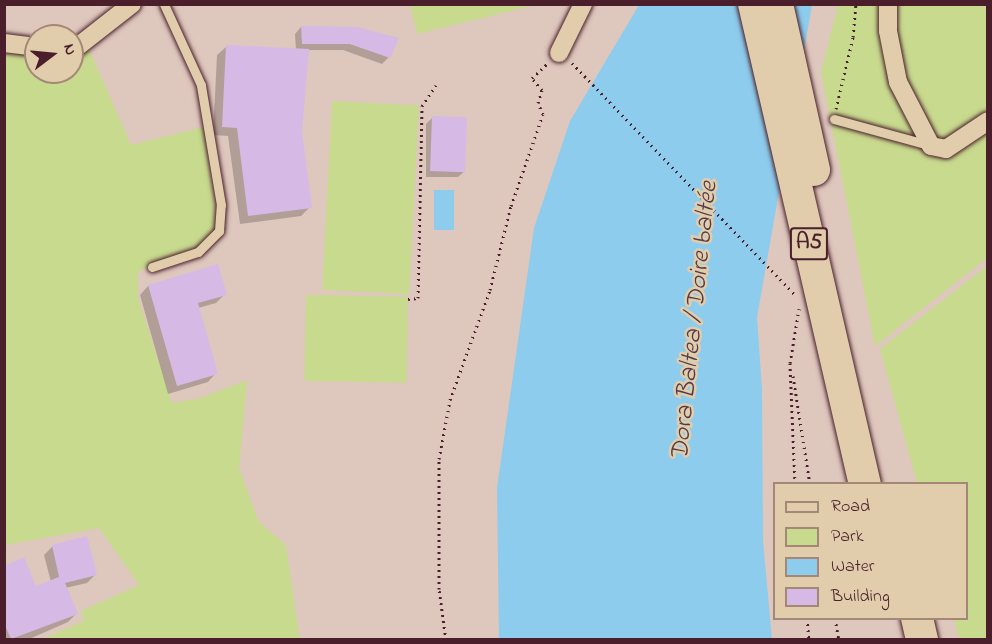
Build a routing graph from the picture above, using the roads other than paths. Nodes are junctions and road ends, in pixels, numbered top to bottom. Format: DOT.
graph roads {
  1 [pos="132,4"];
  2 [pos="164,4"];
  3 [pos="583,4"];
  4 [pos="754,4"];
  5 [pos="777,4"];
  6 [pos="888,4"];
  7 [pos="84,42"];
  8 [pos="4,44"];
  9 [pos="24,46"];
  10 [pos="564,56"];
  11 [pos="834,119"];
  12 [pos="987,121"];
  13 [pos="932,146"];
  14 [pos="152,267"];
  15 [pos="865,482"];
  16 [pos="886,482"];
  17 [pos="896,620"];
  18 [pos="917,620"];
  19 [pos="901,639"];
  20 [pos="922,639"];
  1 -- 7 [label="street"];
  2 -- 14 [label="lane"];
  3 -- 10 [label="street"];
  4 -- 15 [label="highway, A5, bridge"];
  5 -- 16 [label="highway, A5, bridge"];
  6 -- 13 [label="street"];
  8 -- 9 [label="street"];
  11 -- 13 [label="lane"];
  12 -- 13 [label="street"];
  17 -- 19 [label="highway"];
  18 -- 20 [label="highway"];
}
